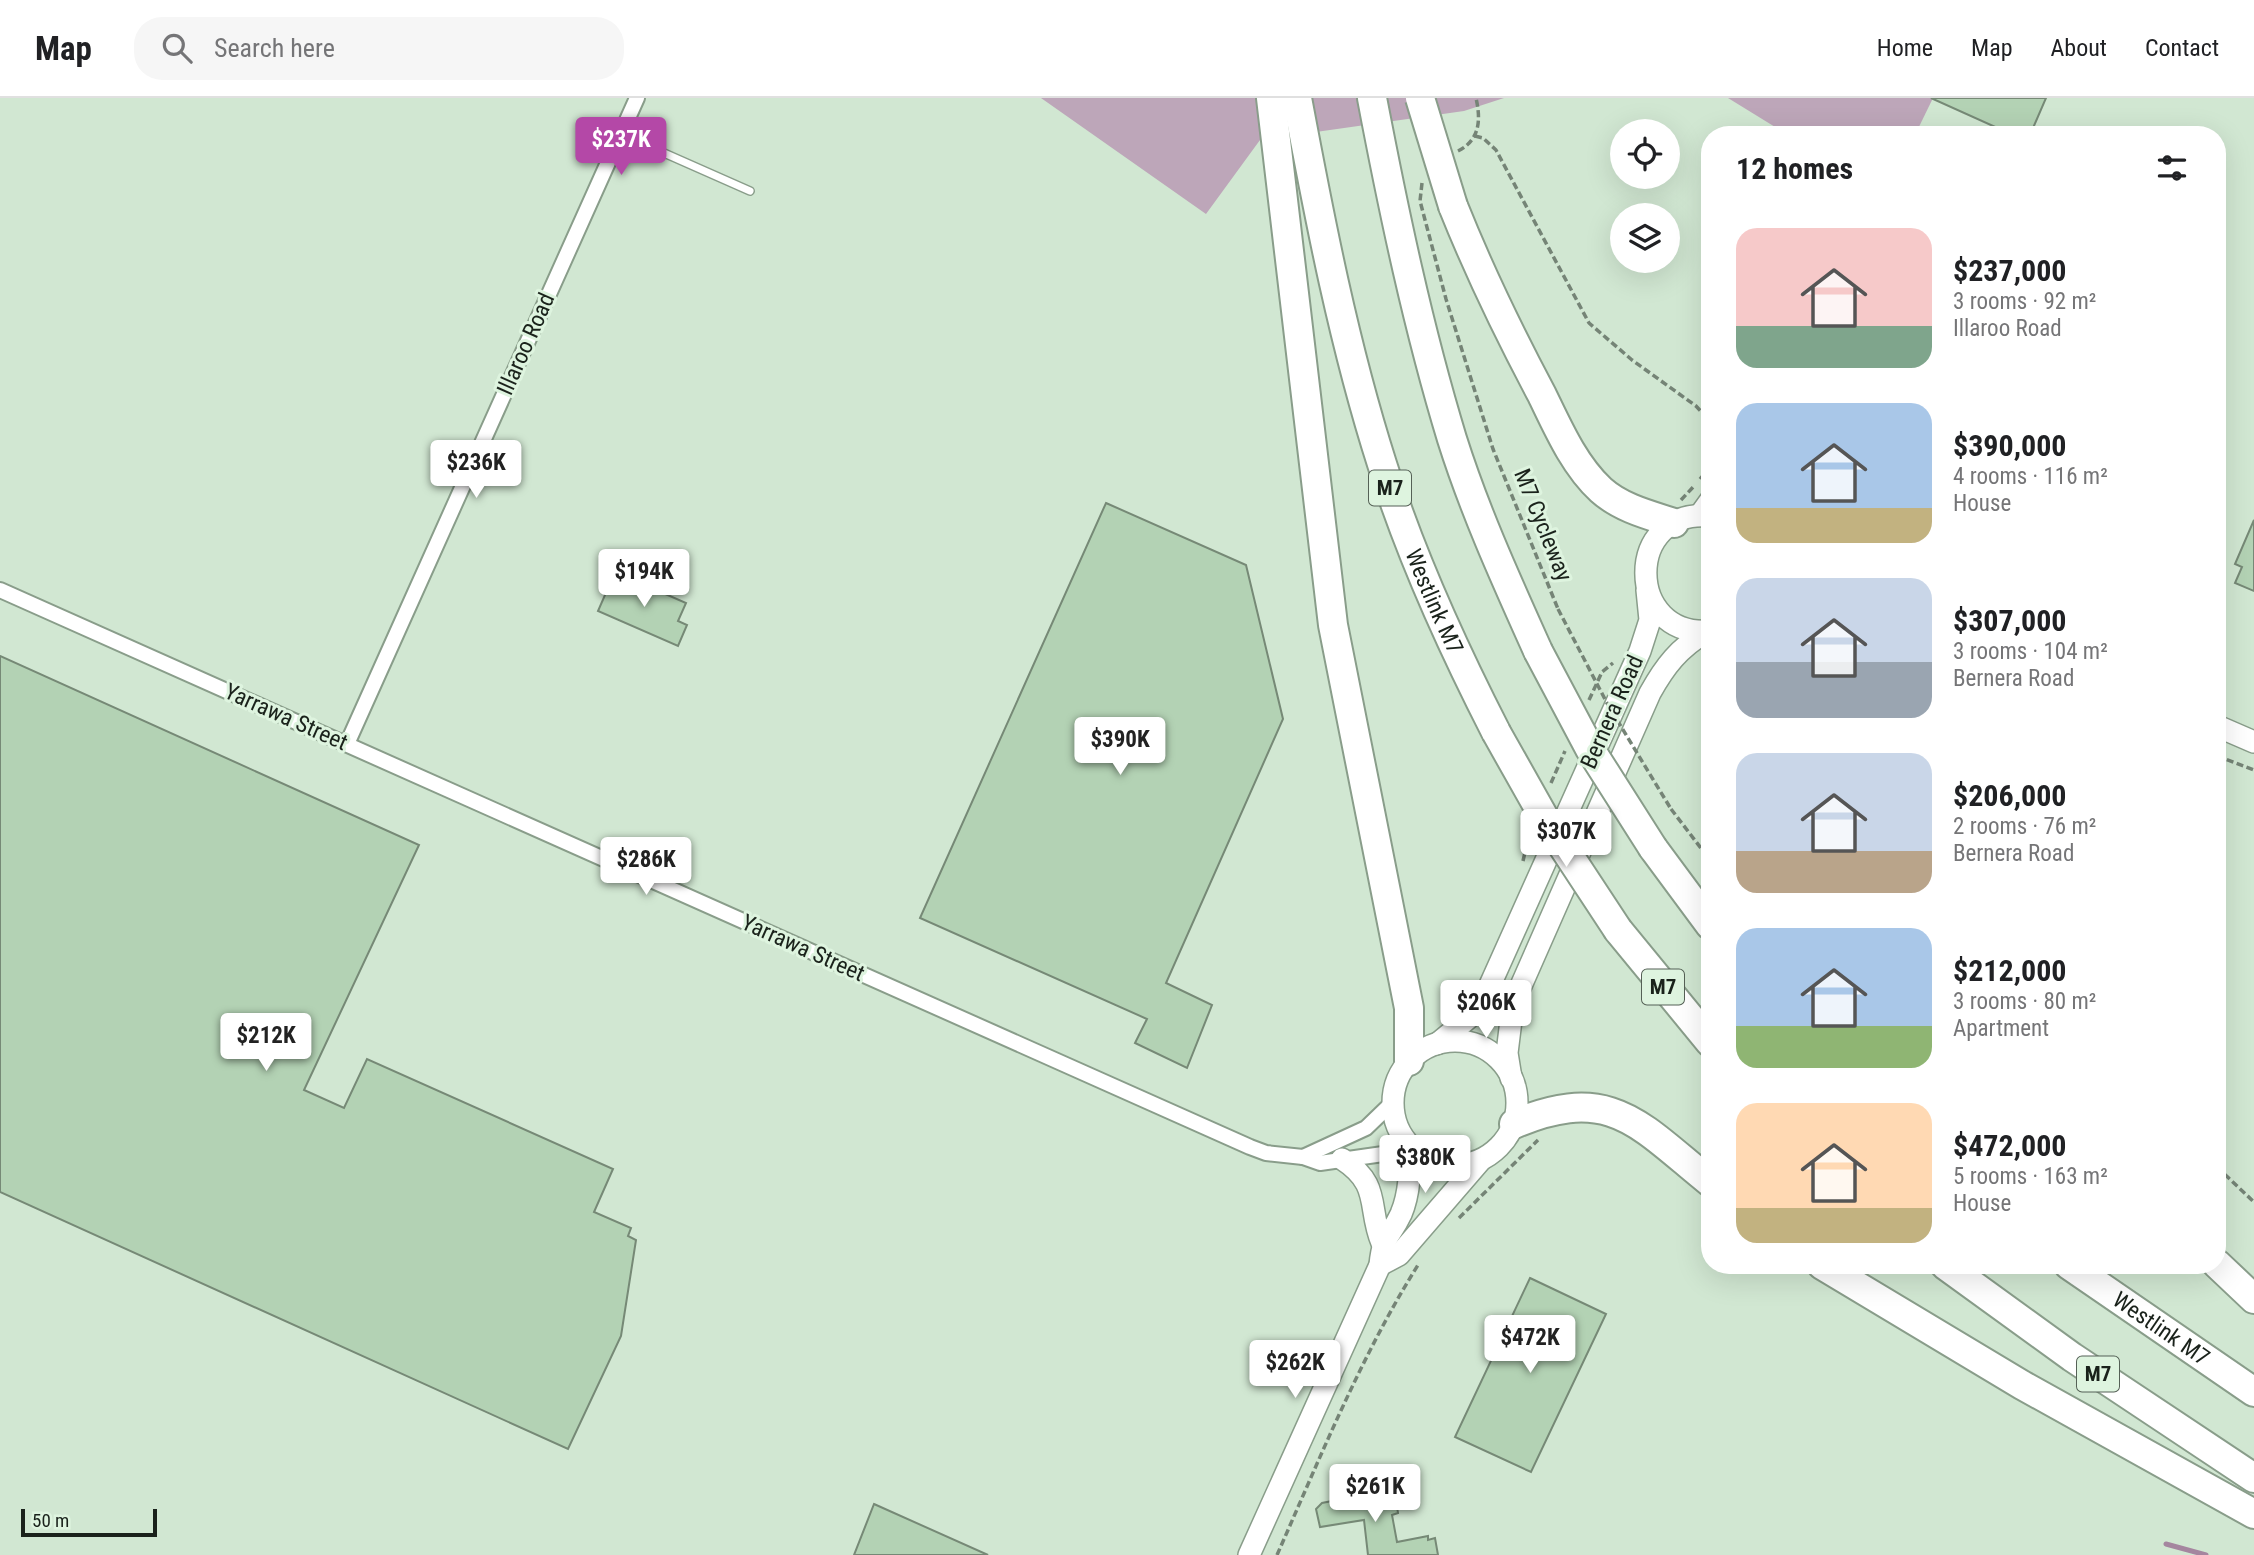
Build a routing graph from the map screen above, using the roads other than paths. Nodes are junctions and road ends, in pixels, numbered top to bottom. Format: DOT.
graph roads {
  1 [pos="637,98"];
  2 [pos="1271,98"];
  3 [pos="1297,98"];
  4 [pos="1372,98"];
  5 [pos="1420,98"];
  6 [pos="621,134"];
  7 [pos="750,191"];
  8 [pos="1701,499"];
  9 [pos="1687,515"];
  10 [pos="0,590"];
  11 [pos="1647,590"];
  12 [pos="1701,631"];
  13 [pos="1701,635"];
  14 [pos="2226,730"];
  15 [pos="2254,742"];
  16 [pos="346,744"];
  17 [pos="1701,913"];
  18 [pos="1701,1031"];
  19 [pos="1437,1044"];
  20 [pos="1409,1061"];
  21 [pos="1511,1078"];
  22 [pos="1393,1102"];
  23 [pos="1514,1124"];
  24 [pos="1409,1145"];
  25 [pos="1303,1157"];
  26 [pos="1342,1159"];
  27 [pos="1481,1160"];
  28 [pos="1701,1175"];
  29 [pos="1382,1243"];
  30 [pos="1380,1265"];
  31 [pos="2226,1273"];
  32 [pos="1837,1274"];
  33 [pos="1957,1274"];
  34 [pos="2082,1274"];
  35 [pos="2254,1299"];
  36 [pos="2254,1392"];
  37 [pos="2254,1478"];
  38 [pos="2254,1514"];
  39 [pos="1249,1555"];
  1 -- 6 [label="street, Illaroo Road"];
  2 -- 20 [label="highway"];
  3 -- 18 [label="highway, Westlink M7 / M7, bridge"];
  4 -- 17 [label="highway, bridge"];
  5 -- 9 [label="highway, bridge"];
  6 -- 7 [label="lane"];
  6 -- 16 [label="street, Illaroo Road"];
  8 -- 9 [label="lane"];
  9 -- 11 [label="main road, Bernera Road"];
  10 -- 16 [label="street, Yarrawa Street"];
  11 -- 12 [label="main road"];
  11 -- 19 [label="main road, Bernera Road"];
  13 -- 21 [label="main road, Bernera Road"];
  14 -- 15 [label="main road"];
  16 -- 25 [label="street, Yarrawa Street"];
  19 -- 20 [label="main road"];
  19 -- 21 [label="main road"];
  20 -- 22 [label="main road"];
  21 -- 23 [label="main road"];
  22 -- 24 [label="main road"];
  22 -- 25 [label="street"];
  23 -- 27 [label="main road"];
  23 -- 28 [label="highway"];
  24 -- 26 [label="street, Yarrawa Street"];
  24 -- 27 [label="main road"];
  24 -- 29 [label="main road"];
  25 -- 26 [label="street, Yarrawa Street"];
  26 -- 29 [label="main road"];
  27 -- 30 [label="main road"];
  29 -- 30 [label="main road"];
  30 -- 39 [label="main road"];
  31 -- 35 [label="highway"];
  32 -- 38 [label="highway"];
  33 -- 37 [label="highway, M7"];
  34 -- 36 [label="highway, Westlink M7"];
}
